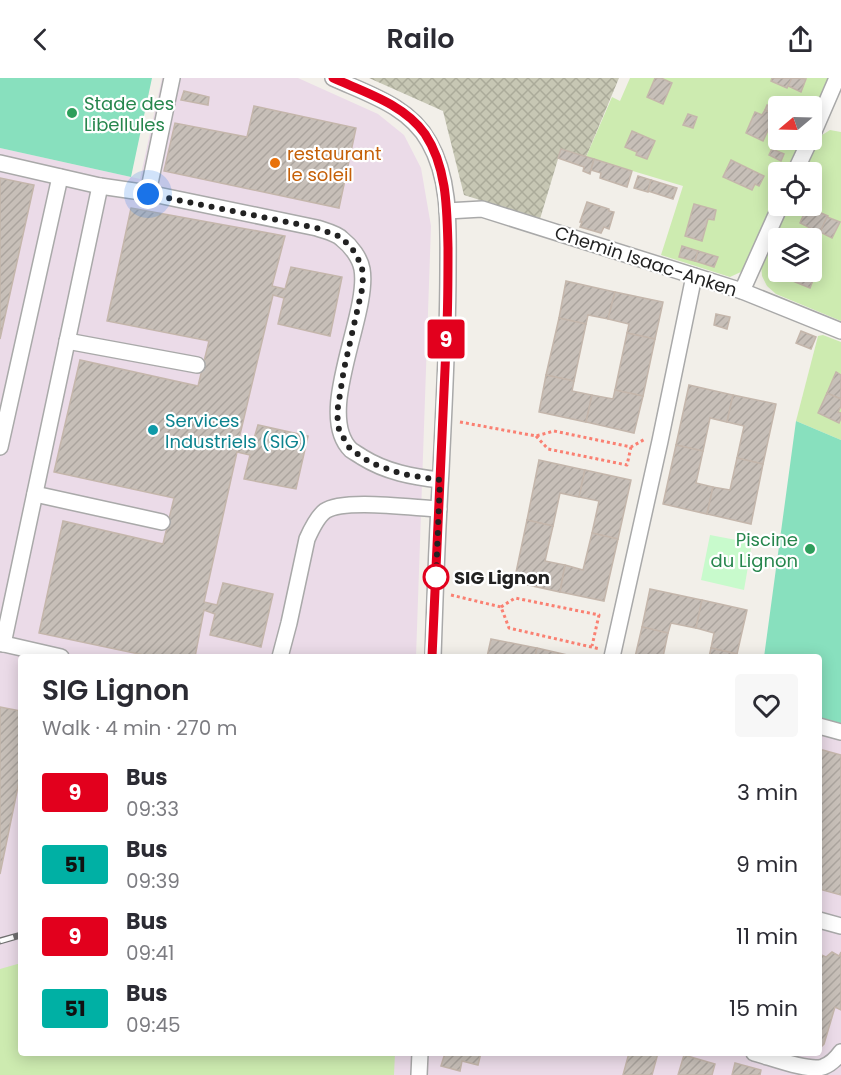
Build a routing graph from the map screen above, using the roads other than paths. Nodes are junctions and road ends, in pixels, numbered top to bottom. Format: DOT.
graph roads {
  1 [pos="172,78"];
  2 [pos="333,78"];
  3 [pos="837,78"];
  4 [pos="822,113"];
  5 [pos="0,163"];
  6 [pos="60,177"];
  7 [pos="100,186"];
  8 [pos="148,194"];
  9 [pos="447,211"];
  10 [pos="776,216"];
  11 [pos="694,276"];
  12 [pos="742,291"];
  13 [pos="841,331"];
  14 [pos="67,341"];
  15 [pos="197,365"];
  16 [pos="0,447"];
  17 [pos="440,480"];
  18 [pos="35,494"];
  19 [pos="439,509"];
  20 [pos="162,522"];
  21 [pos="2,644"];
  22 [pos="47,654"];
  23 [pos="281,654"];
  24 [pos="432,654"];
  25 [pos="613,654"];
  26 [pos="822,727"];
  27 [pos="841,732"];
  28 [pos="822,921"];
  29 [pos="841,926"];
  30 [pos="841,1052"];
  31 [pos="420,1056"];
  32 [pos="765,1056"];
  33 [pos="419,1075"];
  1 -- 8 [label="street"];
  2 -- 9 [label="street"];
  3 -- 4 [label="street"];
  5 -- 6 [label="street"];
  6 -- 7 [label="street"];
  6 -- 16 [label="street"];
  7 -- 8 [label="street"];
  7 -- 14 [label="street"];
  8 -- 17 [label="street"];
  9 -- 11 [label="street, Chemin Isaac-Anken"];
  9 -- 17 [label="street"];
  10 -- 12 [label="street"];
  11 -- 12 [label="street, Chemin Isaac-Anken"];
  11 -- 25 [label="street"];
  12 -- 13 [label="street, Chemin Isaac-Anken"];
  14 -- 15 [label="street"];
  14 -- 18 [label="street"];
  17 -- 19 [label="street"];
  18 -- 20 [label="street"];
  18 -- 21 [label="street"];
  19 -- 23 [label="street"];
  19 -- 24 [label="street"];
  21 -- 22 [label="street"];
  26 -- 27 [label="street"];
  28 -- 29 [label="street"];
  30 -- 32 [label="street"];
  31 -- 33 [label="street"];
}
